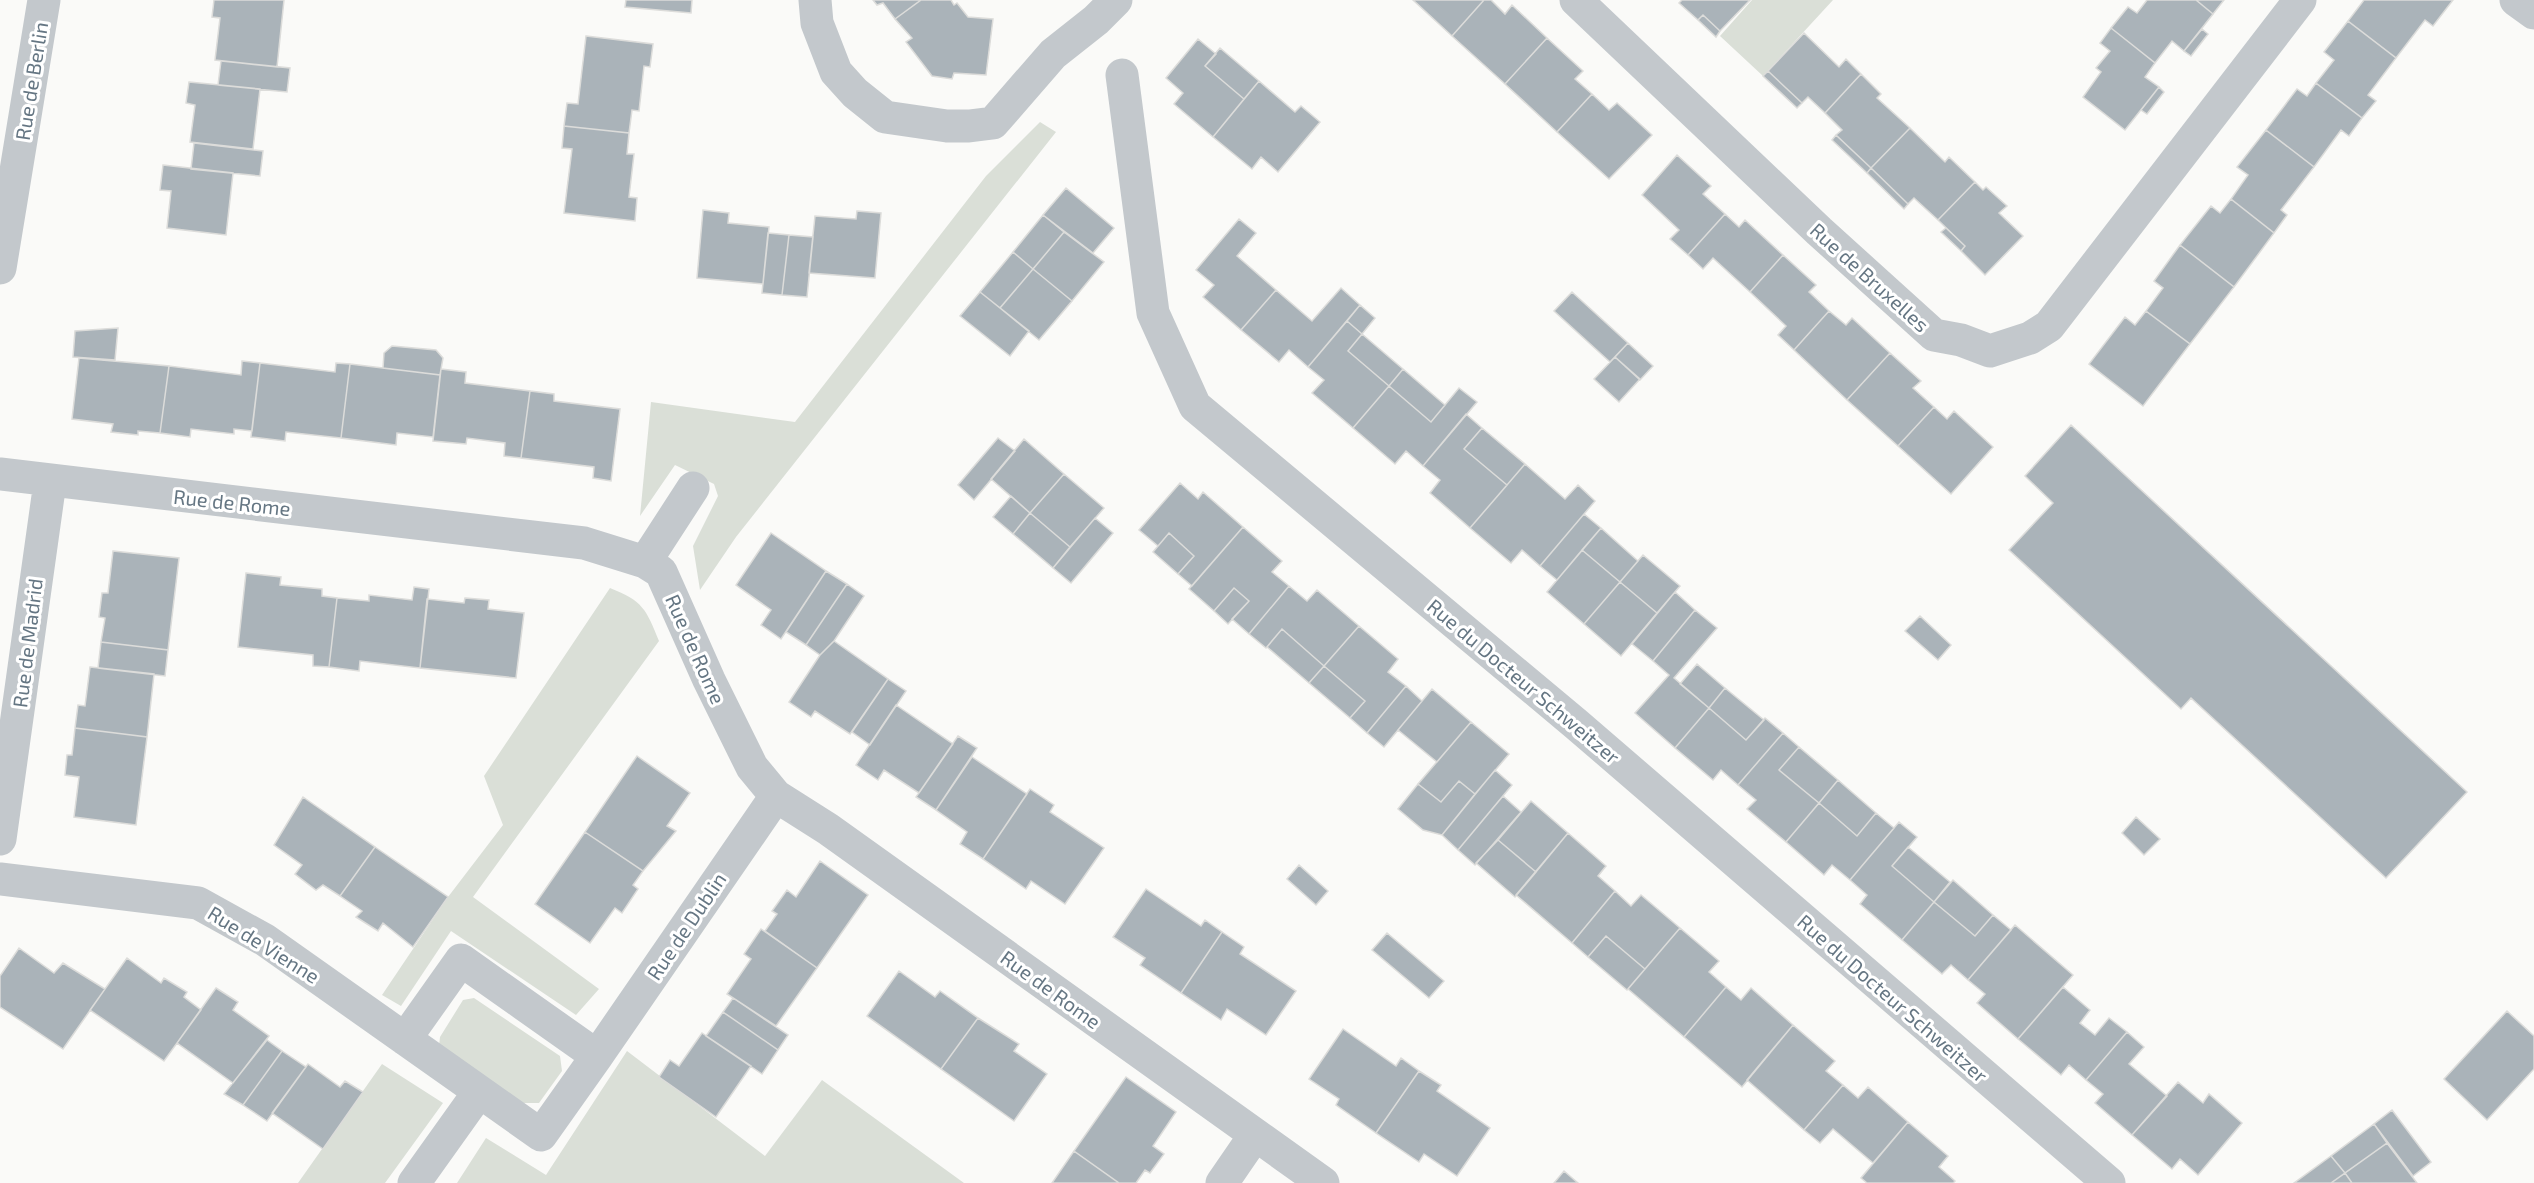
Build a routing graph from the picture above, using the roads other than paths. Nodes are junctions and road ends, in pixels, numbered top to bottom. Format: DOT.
graph roads {
  1 [pos="44,0"];
  2 [pos="1116,0"];
  3 [pos="1576,0"];
  4 [pos="2300,0"];
  5 [pos="2516,0"];
  6 [pos="816,12"];
  7 [pos="2534,12"];
  8 [pos="1122,75"];
  9 [pos="0,268"];
  10 [pos="0,474"];
  11 [pos="50,482"];
  12 [pos="693,488"];
  13 [pos="645,562"];
  14 [pos="776,796"];
  15 [pos="0,839"];
  16 [pos="0,879"];
  17 [pos="405,1039"];
  18 [pos="597,1056"];
  19 [pos="479,1092"];
  20 [pos="1255,1135"];
  21 [pos="414,1183"];
  22 [pos="1222,1183"];
  23 [pos="1323,1183"];
  24 [pos="2109,1183"];
  1 -- 9 [label="street, Rue de Berlin"];
  2 -- 6 [label="street"];
  3 -- 4 [label="street, Rue de Bruxelles"];
  5 -- 7 [label="street"];
  8 -- 24 [label="street, Rue du Docteur Schweitzer"];
  10 -- 11 [label="street, Rue de Rome"];
  11 -- 13 [label="street, Rue de Rome"];
  11 -- 15 [label="street, Rue de Madrid"];
  12 -- 13 [label="street"];
  13 -- 14 [label="street, Rue de Rome"];
  14 -- 18 [label="street, Rue de Dublin"];
  14 -- 20 [label="street, Rue de Rome"];
  16 -- 17 [label="street, Rue de Vienne"];
  17 -- 18 [label="street"];
  17 -- 19 [label="street, Rue de Vienne"];
  18 -- 19 [label="street, Rue de Dublin"];
  19 -- 21 [label="street"];
  20 -- 22 [label="street"];
  20 -- 23 [label="street, Rue de Rome"];
}
